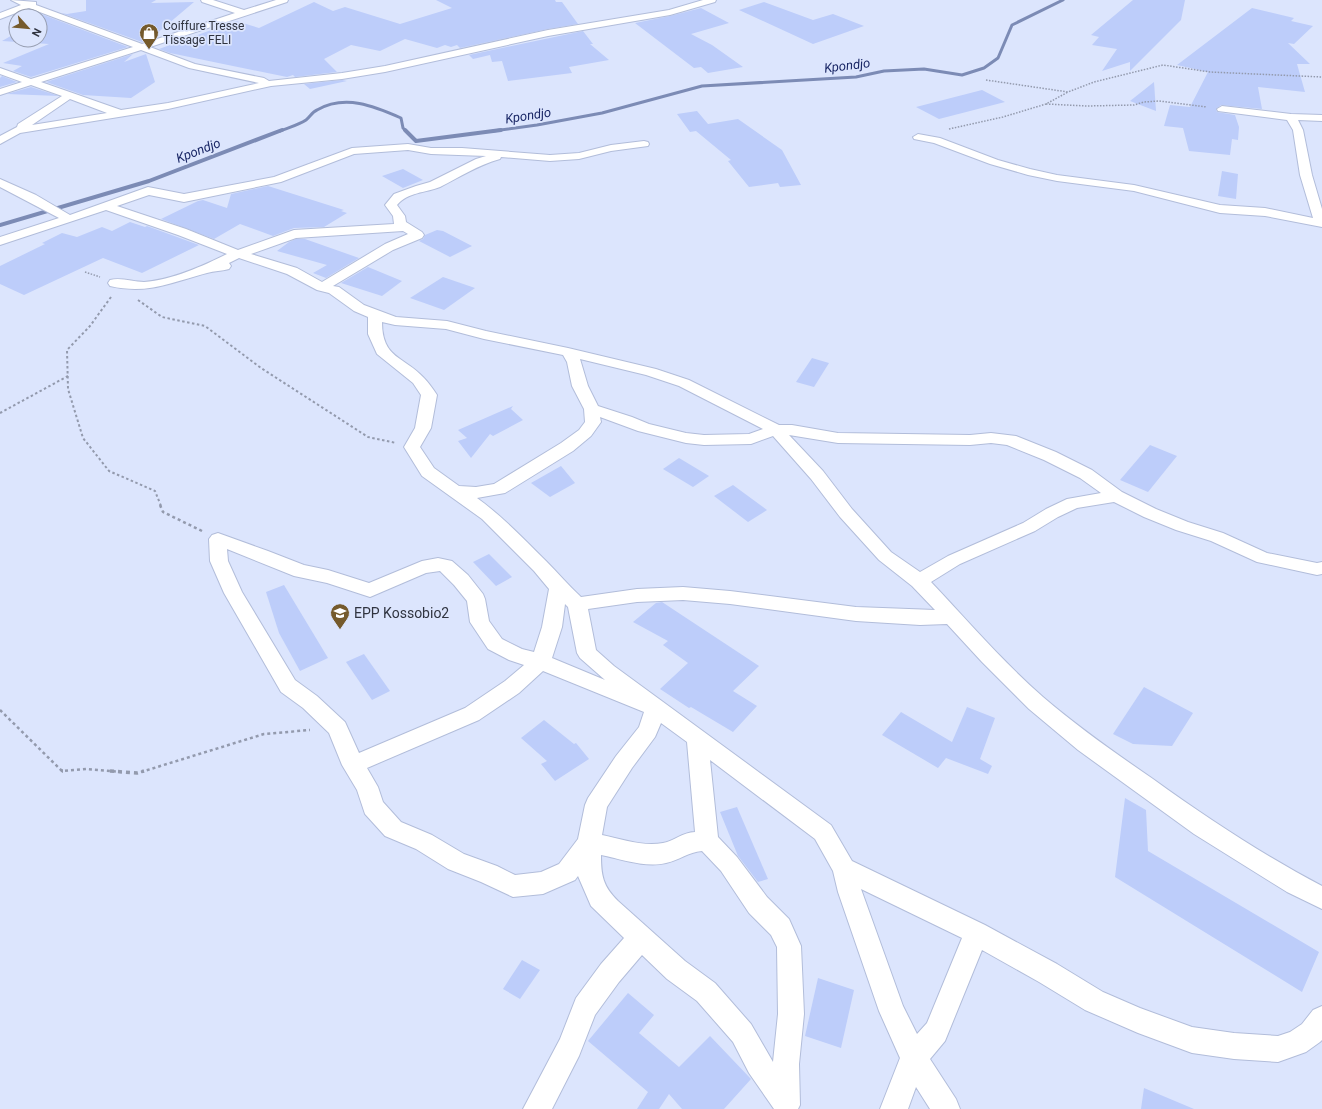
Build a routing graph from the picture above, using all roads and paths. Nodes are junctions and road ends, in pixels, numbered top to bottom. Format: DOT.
graph roads {
  1 [pos="14,0"];
  2 [pos="43,0"];
  3 [pos="205,0"];
  4 [pos="284,0"];
  5 [pos="712,0"];
  6 [pos="28,5"];
  7 [pos="244,14"];
  8 [pos="0,16"];
  9 [pos="142,47"];
  10 [pos="0,71"];
  11 [pos="1322,76"];
  12 [pos="986,80"];
  13 [pos="32,82"];
  14 [pos="271,83"];
  15 [pos="0,92"];
  16 [pos="1068,92"];
  17 [pos="69,96"];
  18 [pos="1046,104"];
  19 [pos="1222,109"];
  20 [pos="119,114"];
  21 [pos="1291,118"];
  22 [pos="1322,118"];
  23 [pos="17,130"];
  24 [pos="918,137"];
  25 [pos="0,141"];
  26 [pos="644,144"];
  27 [pos="504,155"];
  28 [pos="0,182"];
  29 [pos="106,206"];
  30 [pos="66,218"];
  31 [pos="1321,222"];
  32 [pos="405,227"];
  33 [pos="0,241"];
  34 [pos="238,254"];
  35 [pos="271,264"];
  36 [pos="213,266"];
  37 [pos="85,272"];
  38 [pos="121,283"];
  39 [pos="322,287"];
  40 [pos="375,315"];
  41 [pos="568,352"];
  42 [pos="68,376"];
  43 [pos="592,409"];
  44 [pos="0,413"];
  45 [pos="776,430"];
  46 [pos="412,447"];
  47 [pos="454,491"];
  48 [pos="1116,496"];
  49 [pos="218,539"];
  50 [pos="1322,568"];
  51 [pos="919,581"];
  52 [pos="559,588"];
  53 [pos="577,604"];
  54 [pos="952,617"];
  55 [pos="541,662"];
  56 [pos="656,708"];
  57 [pos="0,710"];
  58 [pos="338,728"];
  59 [pos="697,740"];
  60 [pos="353,765"];
  61 [pos="707,841"];
  62 [pos="589,843"];
  63 [pos="844,869"];
  64 [pos="1322,898"];
  65 [pos="976,933"];
  66 [pos="641,937"];
  67 [pos="1322,1019"];
  68 [pos="914,1058"];
  69 [pos="786,1106"];
  70 [pos="537,1109"];
  71 [pos="894,1109"];
  72 [pos="946,1109"];
  1 -- 6 [label="street"];
  2 -- 6 [label="street"];
  3 -- 7 [label="street"];
  4 -- 7 [label="street"];
  5 -- 14 [label="street"];
  6 -- 8 [label="street"];
  6 -- 9 [label="street"];
  7 -- 9 [label="street"];
  9 -- 13 [label="street"];
  9 -- 14 [label="street"];
  10 -- 13 [label="street"];
  11 -- 16 [label="path"];
  12 -- 16 [label="path"];
  13 -- 15 [label="street"];
  13 -- 17 [label="street"];
  14 -- 20 [label="street"];
  16 -- 18 [label="path"];
  17 -- 20 [label="street"];
  17 -- 23 [label="street"];
  18 -- 19 [label="path"];
  18 -- 24 [label="path"];
  19 -- 21 [label="street"];
  20 -- 23 [label="street"];
  21 -- 22 [label="street"];
  21 -- 31 [label="street"];
  23 -- 25 [label="street"];
  24 -- 31 [label="street"];
  26 -- 27 [label="street"];
  27 -- 29 [label="street"];
  27 -- 32 [label="street"];
  28 -- 30 [label="street"];
  29 -- 30 [label="street"];
  29 -- 34 [label="street"];
  30 -- 33 [label="street"];
  32 -- 34 [label="street"];
  32 -- 39 [label="street"];
  34 -- 35 [label="street"];
  34 -- 36 [label="street"];
  35 -- 36 [label="street"];
  35 -- 39 [label="street"];
  36 -- 38 [label="street"];
  37 -- 38 [label="path"];
  38 -- 42 [label="path"];
  38 -- 46 [label="path"];
  39 -- 40 [label="street"];
  40 -- 41 [label="street"];
  40 -- 46 [label="street"];
  41 -- 43 [label="street"];
  41 -- 45 [label="street"];
  42 -- 44 [label="path"];
  42 -- 49 [label="path"];
  43 -- 45 [label="street"];
  43 -- 47 [label="street"];
  45 -- 48 [label="street"];
  45 -- 51 [label="street"];
  46 -- 47 [label="street"];
  47 -- 52 [label="street"];
  48 -- 50 [label="street"];
  48 -- 51 [label="street"];
  49 -- 55 [label="street"];
  49 -- 58 [label="street"];
  51 -- 54 [label="street"];
  52 -- 53 [label="street"];
  52 -- 55 [label="street"];
  53 -- 54 [label="street"];
  53 -- 56 [label="street"];
  54 -- 64 [label="street"];
  55 -- 56 [label="street"];
  55 -- 60 [label="street"];
  56 -- 59 [label="street"];
  56 -- 62 [label="street"];
  57 -- 58 [label="path"];
  58 -- 60 [label="street"];
  59 -- 61 [label="street"];
  59 -- 63 [label="street"];
  60 -- 62 [label="street"];
  61 -- 62 [label="street"];
  61 -- 69 [label="street"];
  62 -- 66 [label="street"];
  63 -- 65 [label="street"];
  63 -- 68 [label="street"];
  65 -- 67 [label="street"];
  65 -- 68 [label="street"];
  66 -- 69 [label="street"];
  66 -- 70 [label="street"];
  68 -- 71 [label="street"];
  68 -- 72 [label="street"];
}
